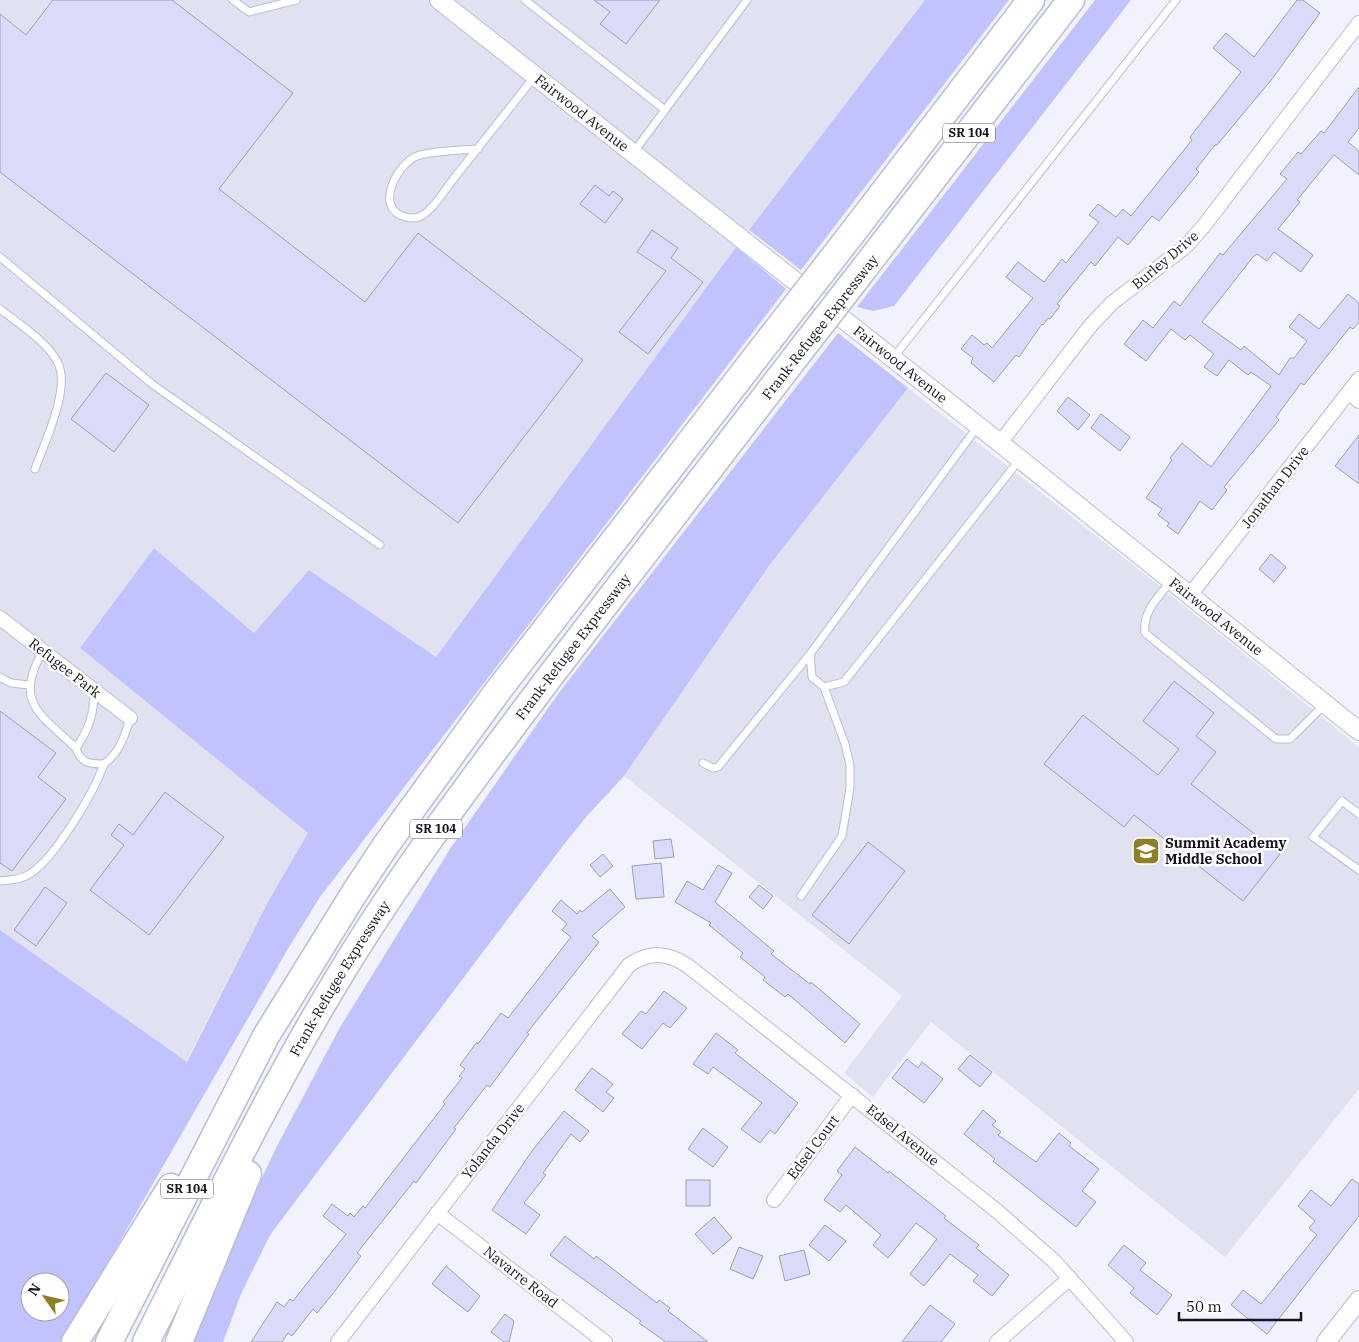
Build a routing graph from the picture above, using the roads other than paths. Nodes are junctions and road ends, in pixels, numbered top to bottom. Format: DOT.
graph roads {
  1 [pos="233,0"];
  2 [pos="296,0"];
  3 [pos="439,0"];
  4 [pos="525,0"];
  5 [pos="747,0"];
  6 [pos="1031,0"];
  7 [pos="1071,0"];
  8 [pos="1176,0"];
  9 [pos="1359,23"];
  10 [pos="535,76"];
  11 [pos="665,110"];
  12 [pos="478,148"];
  13 [pos="633,153"];
  14 [pos="0,257"];
  15 [pos="0,309"];
  16 [pos="893,358"];
  17 [pos="1359,379"];
  18 [pos="1354,397"];
  19 [pos="978,425"];
  20 [pos="1000,443"];
  21 [pos="1020,459"];
  22 [pos="35,469"];
  23 [pos="380,545"];
  24 [pos="1172,580"];
  25 [pos="1190,595"];
  26 [pos="0,618"];
  27 [pos="43,651"];
  28 [pos="810,654"];
  29 [pos="0,677"];
  30 [pos="29,685"];
  31 [pos="824,687"];
  32 [pos="94,690"];
  33 [pos="1325,704"];
  34 [pos="130,718"];
  35 [pos="1359,730"];
  36 [pos="76,748"];
  37 [pos="703,763"];
  38 [pos="104,764"];
  39 [pos="1359,814"];
  40 [pos="1359,870"];
  41 [pos="0,881"];
  42 [pos="801,896"];
  43 [pos="659,955"];
  44 [pos="266,1036"];
  45 [pos="295,1054"];
  46 [pos="852,1095"];
  47 [pos="774,1200"];
  48 [pos="437,1213"];
  49 [pos="1070,1278"];
  50 [pos="1359,1300"];
  51 [pos="75,1342"];
  52 [pos="110,1342"];
  53 [pos="146,1342"];
  54 [pos="179,1342"];
  55 [pos="338,1342"];
  56 [pos="605,1342"];
  57 [pos="997,1342"];
  58 [pos="1126,1342"];
  59 [pos="1326,1342"];
  1 -- 2 [label="lane"];
  3 -- 10 [label="street, Fairwood Avenue"];
  4 -- 11 [label="lane"];
  5 -- 11 [label="lane"];
  6 -- 44 [label="highway, SR 104, bridge"];
  7 -- 45 [label="highway, Frank-Refugee Expressway / SR 104, bridge"];
  8 -- 16 [label="lane"];
  9 -- 20 [label="street, Burley Drive"];
  10 -- 12 [label="lane"];
  10 -- 13 [label="street, Fairwood Avenue"];
  11 -- 13 [label="lane"];
  12 -- 12 [label="lane"];
  13 -- 16 [label="street, Fairwood Avenue"];
  14 -- 23 [label="lane"];
  15 -- 22 [label="lane"];
  16 -- 19 [label="street, Fairwood Avenue"];
  17 -- 18 [label="street, Jonathan Drive"];
  18 -- 25 [label="street, Jonathan Drive"];
  19 -- 20 [label="street, Fairwood Avenue"];
  19 -- 28 [label="lane"];
  20 -- 21 [label="street, Fairwood Avenue"];
  21 -- 24 [label="street, Fairwood Avenue"];
  21 -- 31 [label="lane"];
  24 -- 25 [label="street, Fairwood Avenue"];
  24 -- 33 [label="lane"];
  25 -- 33 [label="street, Fairwood Avenue"];
  26 -- 27 [label="street, Refugee Park"];
  27 -- 30 [label="lane"];
  27 -- 32 [label="street, Refugee Park"];
  28 -- 31 [label="lane"];
  28 -- 37 [label="lane"];
  29 -- 30 [label="lane"];
  30 -- 36 [label="lane"];
  31 -- 42 [label="lane"];
  32 -- 34 [label="street, Refugee Park"];
  32 -- 36 [label="lane"];
  33 -- 35 [label="street, Fairwood Avenue"];
  34 -- 38 [label="lane"];
  36 -- 38 [label="lane"];
  38 -- 41 [label="lane"];
  39 -- 40 [label="lane"];
  43 -- 46 [label="street, Edsel Avenue"];
  43 -- 48 [label="street, Yolanda Drive"];
  44 -- 51 [label="highway"];
  44 -- 52 [label="highway, SR 104"];
  45 -- 53 [label="highway, Frank-Refugee Expressway / SR 104"];
  45 -- 54 [label="highway"];
  46 -- 47 [label="street, Edsel Court"];
  46 -- 49 [label="street, Edsel Avenue"];
  48 -- 55 [label="street, Yolanda Drive"];
  48 -- 56 [label="street, Navarre Road"];
  49 -- 57 [label="street"];
  49 -- 58 [label="street, Edsel Avenue"];
  50 -- 59 [label="street"];
}
